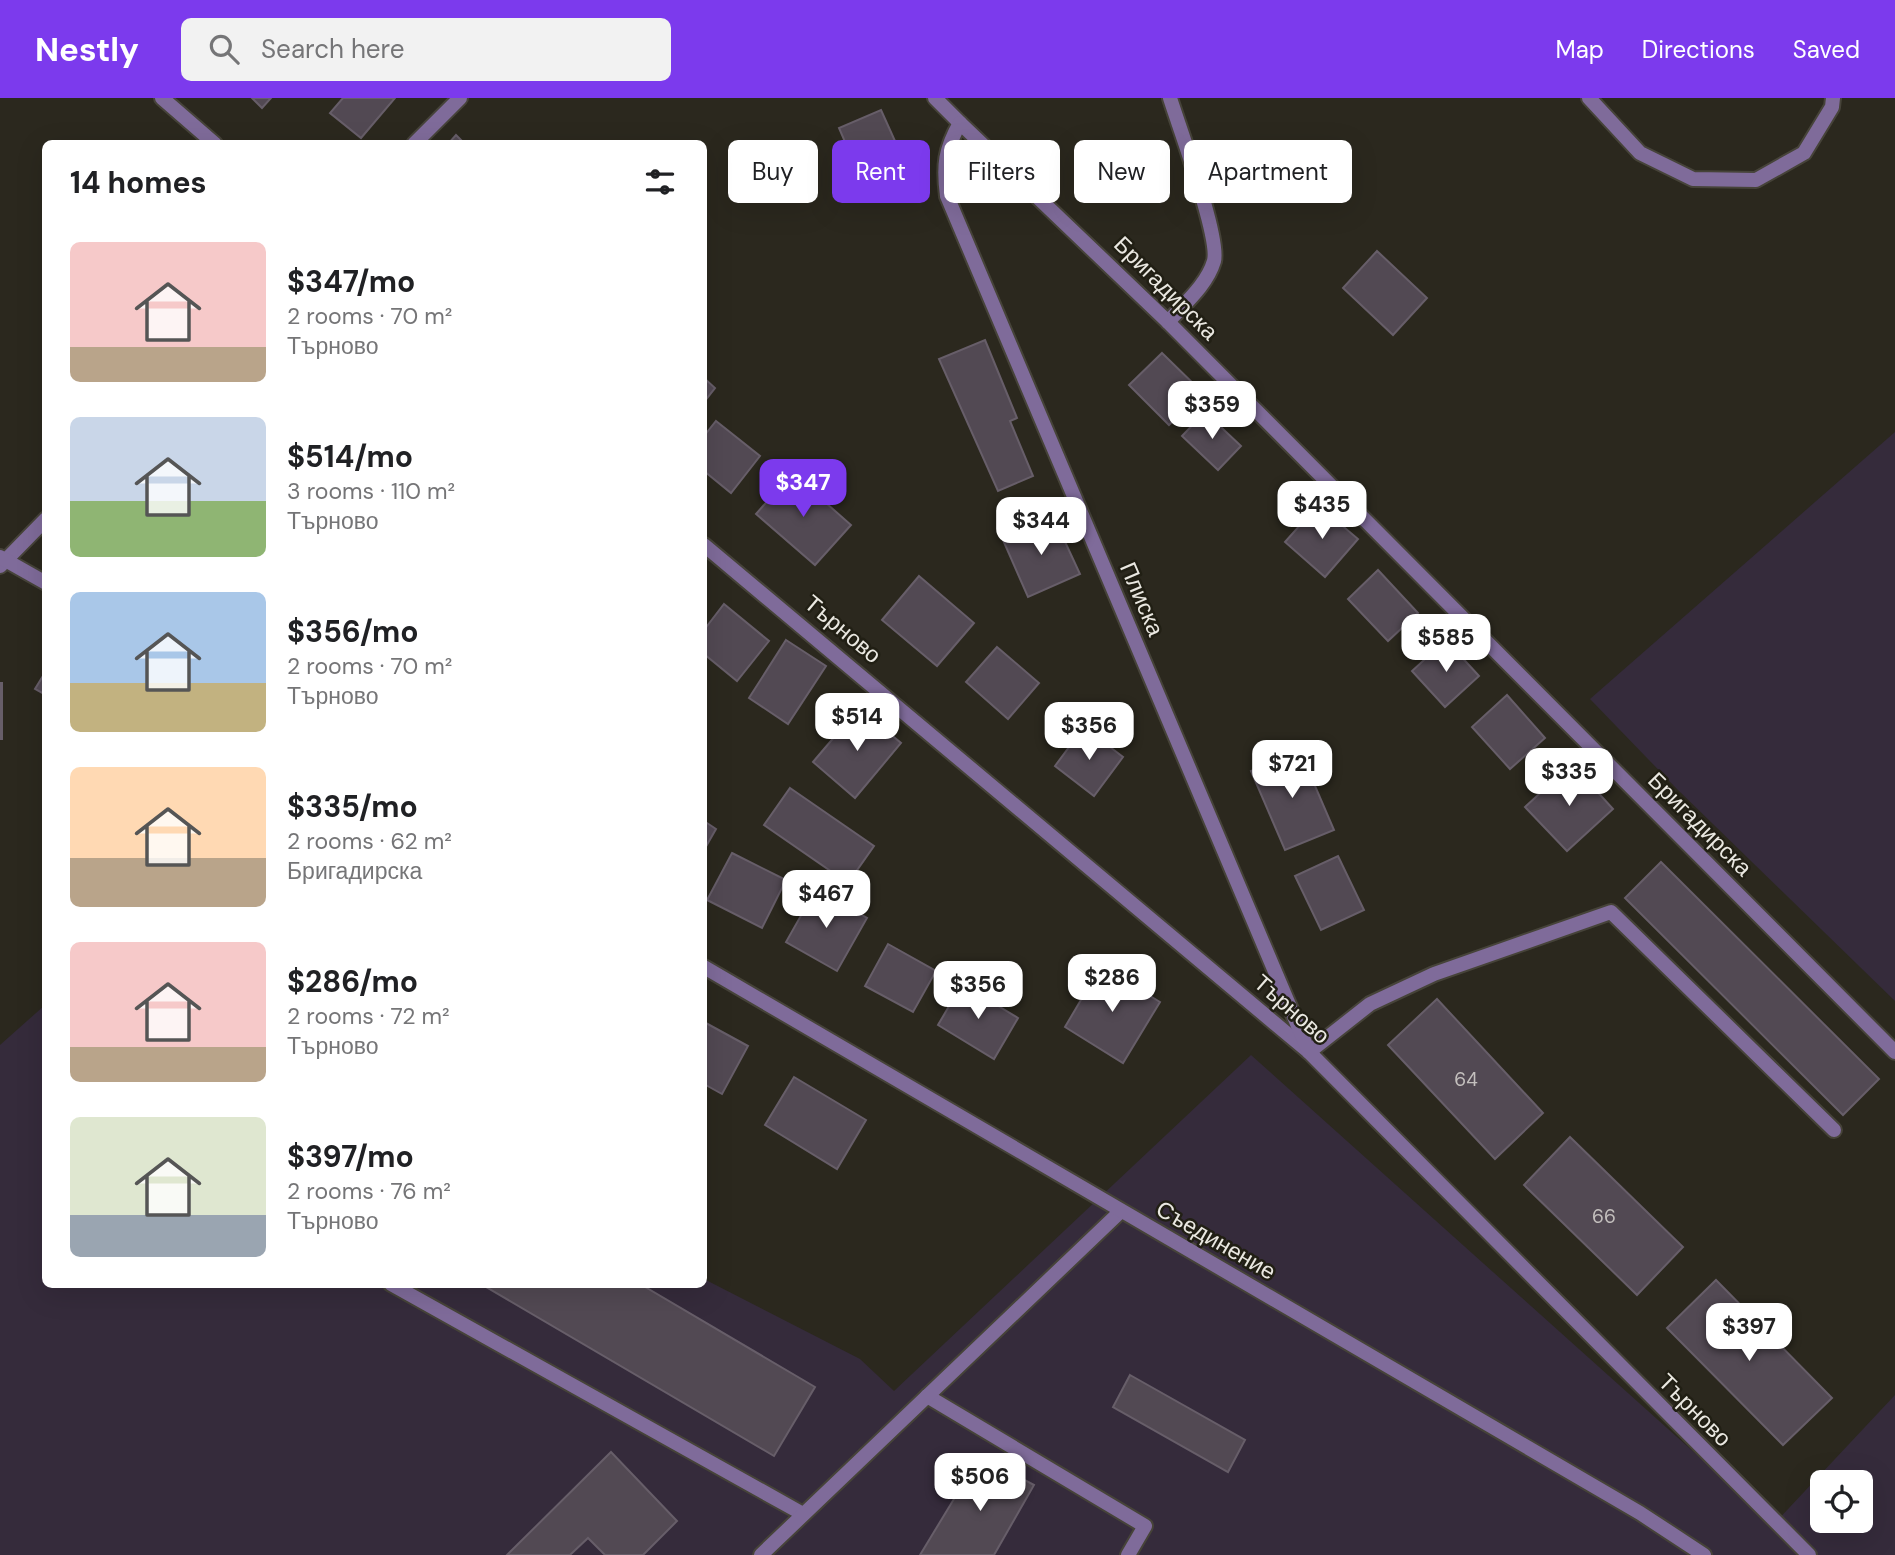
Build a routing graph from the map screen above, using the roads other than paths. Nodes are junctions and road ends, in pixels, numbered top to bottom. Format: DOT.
graph roads {
  1 [pos="162,98"];
  2 [pos="460,98"];
  3 [pos="935,98"];
  4 [pos="1170,98"];
  5 [pos="1589,98"];
  6 [pos="1833,98"];
  7 [pos="960,123"];
  8 [pos="210,140"];
  9 [pos="418,140"];
  10 [pos="1168,322"];
  11 [pos="42,523"];
  12 [pos="707,548"];
  13 [pos="2,561"];
  14 [pos="42,581"];
  15 [pos="707,969"];
  16 [pos="1309,1052"];
  17 [pos="1895,1052"];
  18 [pos="1834,1130"];
  19 [pos="1121,1211"];
  20 [pos="398,1288"];
  21 [pos="927,1396"];
  22 [pos="803,1514"];
  23 [pos="761,1555"];
  24 [pos="1128,1555"];
  25 [pos="1704,1555"];
  26 [pos="1809,1555"];
  1 -- 8 [label="street"];
  2 -- 9 [label="street"];
  3 -- 7 [label="street, Бригадирска"];
  4 -- 10 [label="street"];
  5 -- 6 [label="street"];
  7 -- 10 [label="street, Бригадирска"];
  7 -- 16 [label="street, Плиска"];
  10 -- 17 [label="street, Бригадирска"];
  11 -- 13 [label="street"];
  12 -- 16 [label="street, Търново"];
  13 -- 14 [label="street"];
  15 -- 19 [label="street, Съединение"];
  16 -- 18 [label="street"];
  16 -- 26 [label="street, Търново"];
  19 -- 21 [label="street"];
  19 -- 25 [label="street, Съединение"];
  20 -- 22 [label="street"];
  21 -- 22 [label="street"];
  21 -- 24 [label="street"];
  22 -- 23 [label="street"];
}
